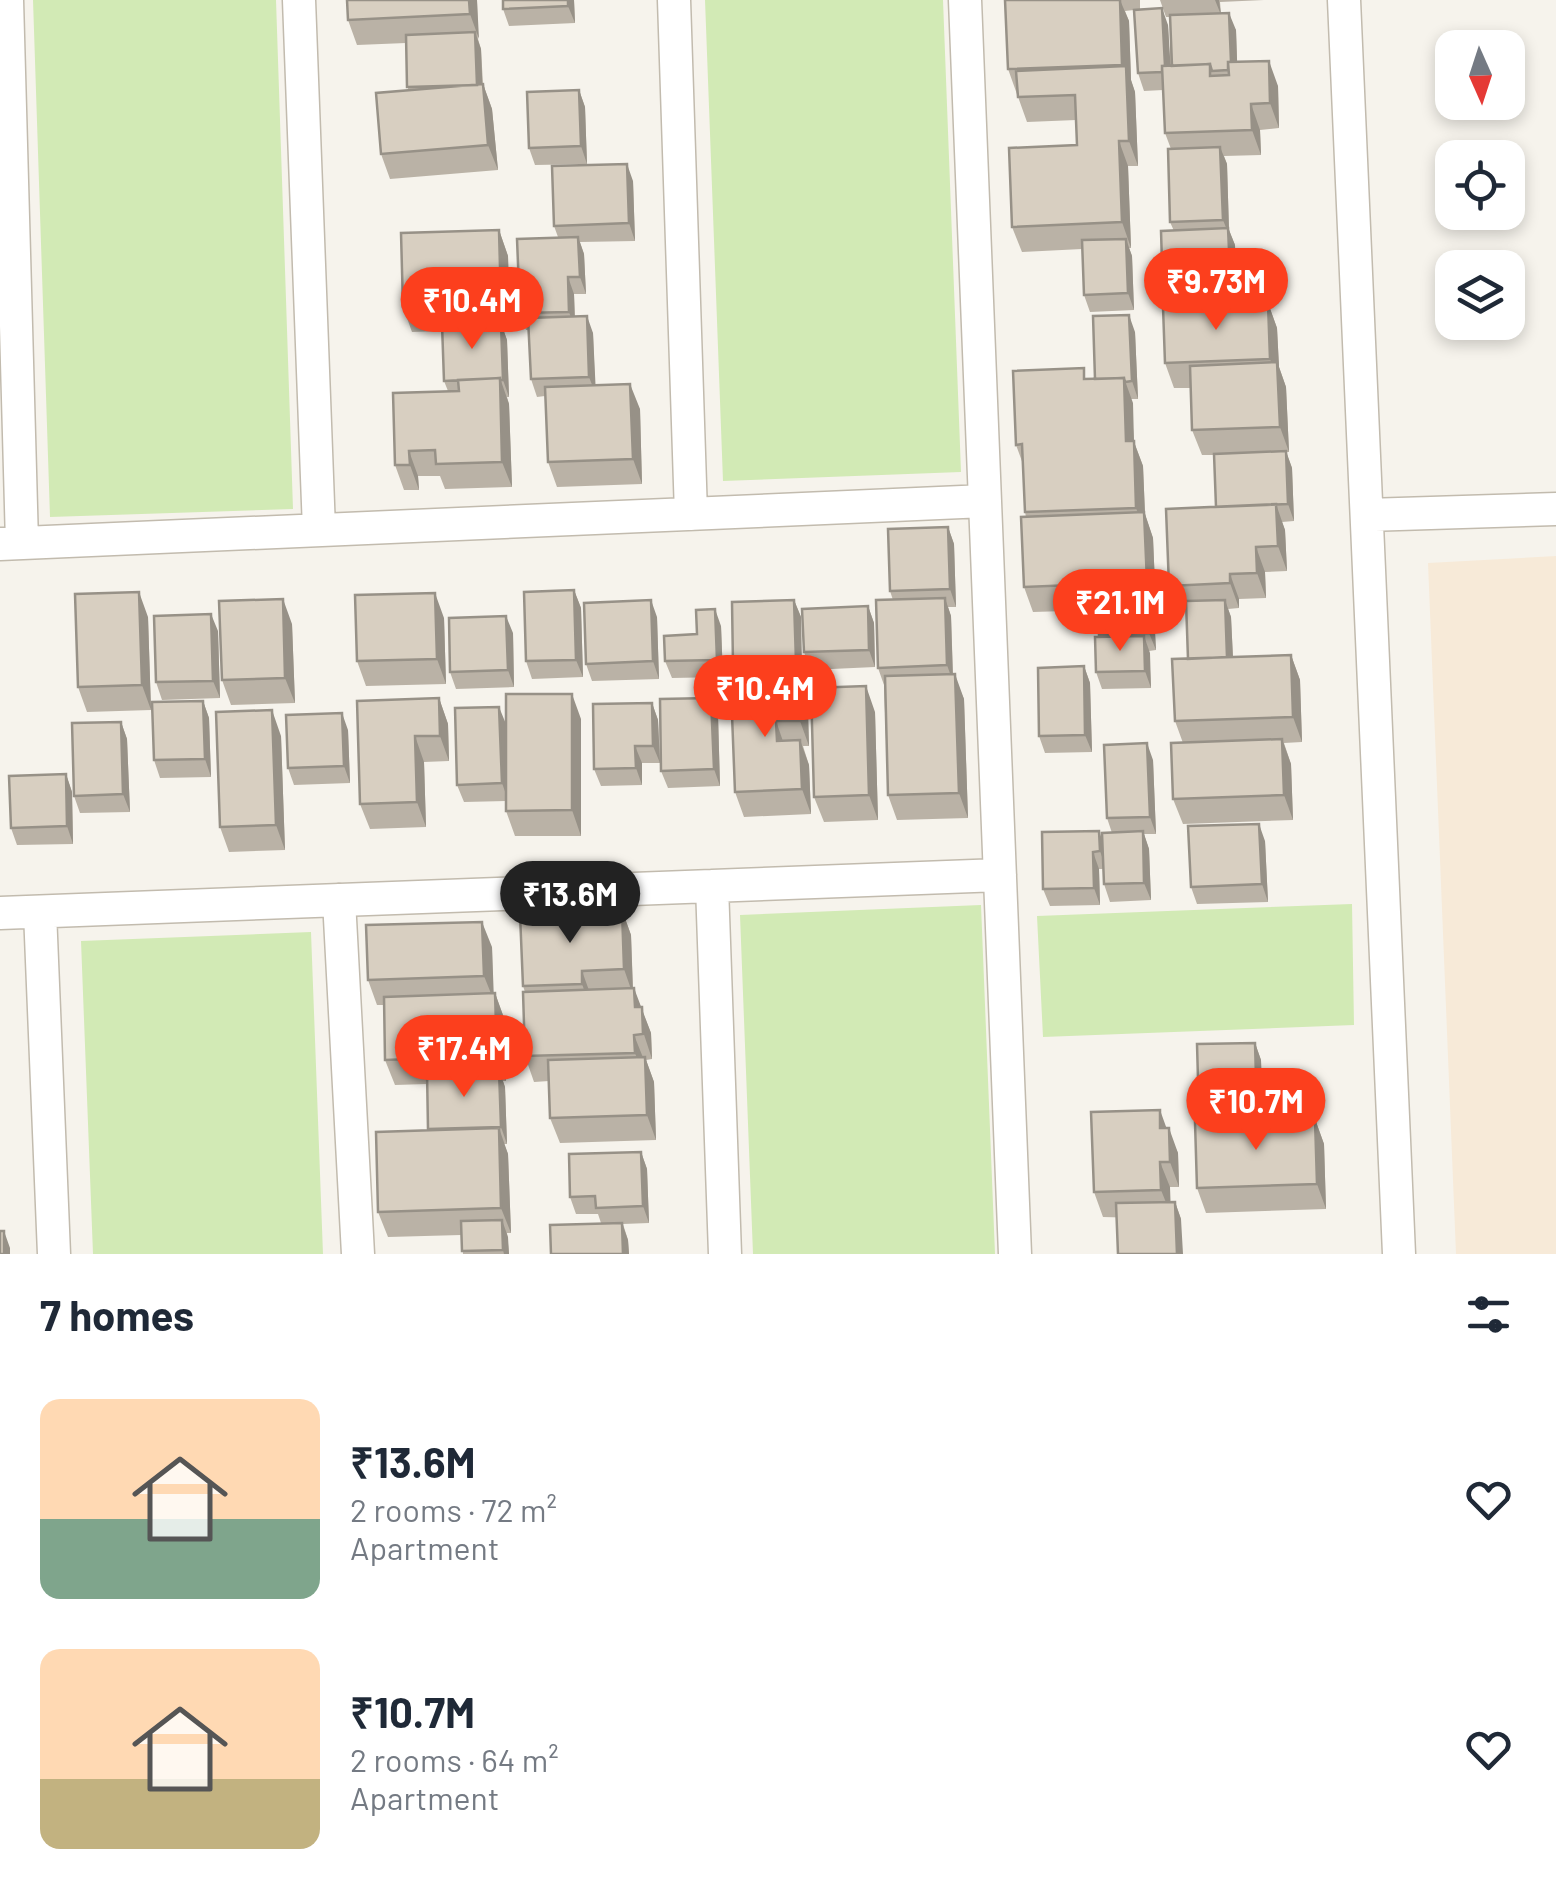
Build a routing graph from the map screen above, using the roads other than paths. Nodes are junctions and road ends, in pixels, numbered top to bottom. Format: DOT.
graph roads {
  1 [pos="7,0"];
  2 [pos="299,0"];
  3 [pos="674,0"];
  4 [pos="964,0"];
  5 [pos="1344,0"];
  6 [pos="985,502"];
  7 [pos="1556,509"];
  8 [pos="691,514"];
  9 [pos="1367,515"];
  10 [pos="318,530"];
  11 [pos="11,544"];
  12 [pos="1000,874"];
  13 [pos="712,886"];
  14 [pos="339,900"];
  15 [pos="40,912"];
  16 [pos="0,913"];
  17 [pos="54,1254"];
  18 [pos="358,1254"];
  19 [pos="725,1254"];
  20 [pos="1015,1254"];
  21 [pos="1399,1254"];
  1 -- 11 [label="street"];
  2 -- 10 [label="street"];
  3 -- 8 [label="street"];
  4 -- 6 [label="street"];
  5 -- 9 [label="street"];
  6 -- 8 [label="street"];
  6 -- 12 [label="street"];
  7 -- 9 [label="street"];
  8 -- 10 [label="street"];
  9 -- 21 [label="street"];
  10 -- 11 [label="street"];
  12 -- 13 [label="street"];
  12 -- 20 [label="street"];
  13 -- 14 [label="street"];
  13 -- 19 [label="street"];
  14 -- 15 [label="street"];
  14 -- 18 [label="street"];
  15 -- 16 [label="street"];
  15 -- 17 [label="street"];
}
